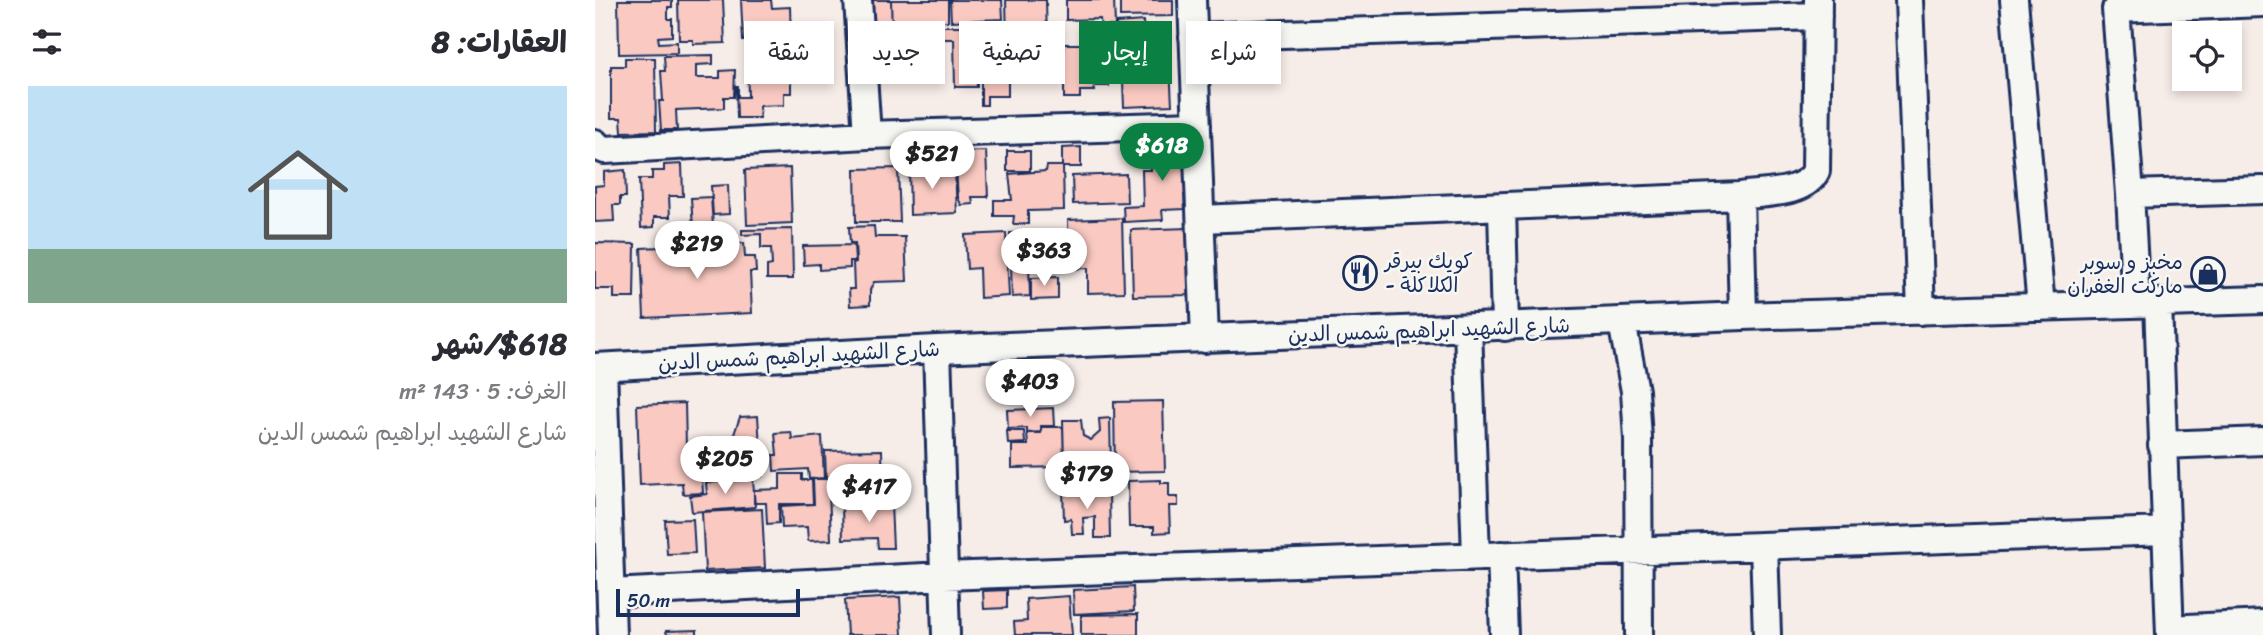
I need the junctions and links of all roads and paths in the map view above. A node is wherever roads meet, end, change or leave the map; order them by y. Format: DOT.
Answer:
graph roads {
  1 [pos="858,0"];
  2 [pos="1192,0"];
  3 [pos="1909,0"];
  4 [pos="2014,0"];
  5 [pos="2263,3"];
  6 [pos="2115,4"];
  7 [pos="1818,8"];
  8 [pos="1557,12"];
  9 [pos="1193,21"];
  10 [pos="1281,31"];
  11 [pos="1195,84"];
  12 [pos="1196,125"];
  13 [pos="867,135"];
  14 [pos="595,143"];
  15 [pos="2263,190"];
  16 [pos="2130,194"];
  17 [pos="1739,196"];
  18 [pos="1502,207"];
  19 [pos="1201,219"];
  20 [pos="2263,300"];
  21 [pos="2147,304"];
  22 [pos="2041,307"];
  23 [pos="1921,311"];
  24 [pos="1743,316"];
  25 [pos="1622,322"];
  26 [pos="1504,327"];
  27 [pos="1468,328"];
  28 [pos="1205,339"];
  29 [pos="937,349"];
  30 [pos="599,367"];
  31 [pos="2263,442"];
  32 [pos="2162,445"];
  33 [pos="2165,531"];
  34 [pos="1765,546"];
  35 [pos="1639,550"];
  36 [pos="1488,556"];
  37 [pos="944,576"];
  38 [pos="611,593"];
  39 [pos="2263,624"];
  40 [pos="2170,632"];
  41 [pos="612,635"];
  42 [pos="946,635"];
  43 [pos="1504,635"];
  44 [pos="1639,635"];
  45 [pos="1767,635"];
  1 -- 13 [label="street"];
  2 -- 9 [label="street"];
  3 -- 23 [label="street"];
  4 -- 22 [label="street"];
  5 -- 6 [label="street"];
  6 -- 16 [label="street"];
  7 -- 8 [label="street"];
  7 -- 17 [label="street"];
  8 -- 10 [label="street"];
  11 -- 12 [label="street"];
  12 -- 13 [label="street"];
  12 -- 19 [label="street"];
  13 -- 14 [label="street"];
  15 -- 16 [label="street"];
  16 -- 21 [label="street"];
  17 -- 18 [label="street"];
  17 -- 24 [label="street"];
  18 -- 19 [label="street"];
  18 -- 26 [label="street"];
  19 -- 28 [label="street"];
  20 -- 21 [label="street, شارع الشهيد ابراهيم شمس الدين"];
  21 -- 22 [label="street, شارع الشهيد ابراهيم شمس الدين"];
  21 -- 32 [label="street"];
  22 -- 23 [label="street, شارع الشهيد ابراهيم شمس الدين"];
  23 -- 24 [label="street, شارع الشهيد ابراهيم شمس الدين"];
  24 -- 25 [label="street, شارع الشهيد ابراهيم شمس الدين"];
  25 -- 26 [label="street, شارع الشهيد ابراهيم شمس الدين"];
  25 -- 35 [label="street"];
  26 -- 27 [label="street, شارع الشهيد ابراهيم شمس الدين"];
  27 -- 28 [label="street, شارع الشهيد ابراهيم شمس الدين"];
  27 -- 36 [label="street"];
  28 -- 29 [label="street, شارع الشهيد ابراهيم شمس الدين"];
  29 -- 30 [label="street, شارع الشهيد ابراهيم شمس الدين"];
  29 -- 37 [label="street"];
  30 -- 38 [label="street"];
  31 -- 32 [label="street"];
  32 -- 33 [label="street"];
  33 -- 34 [label="street"];
  33 -- 40 [label="street"];
  34 -- 35 [label="street"];
  34 -- 45 [label="street"];
  35 -- 36 [label="street"];
  35 -- 44 [label="street"];
  36 -- 37 [label="street"];
  36 -- 43 [label="street"];
  37 -- 38 [label="street"];
  37 -- 42 [label="street"];
  38 -- 41 [label="street"];
  39 -- 40 [label="street"];
}
